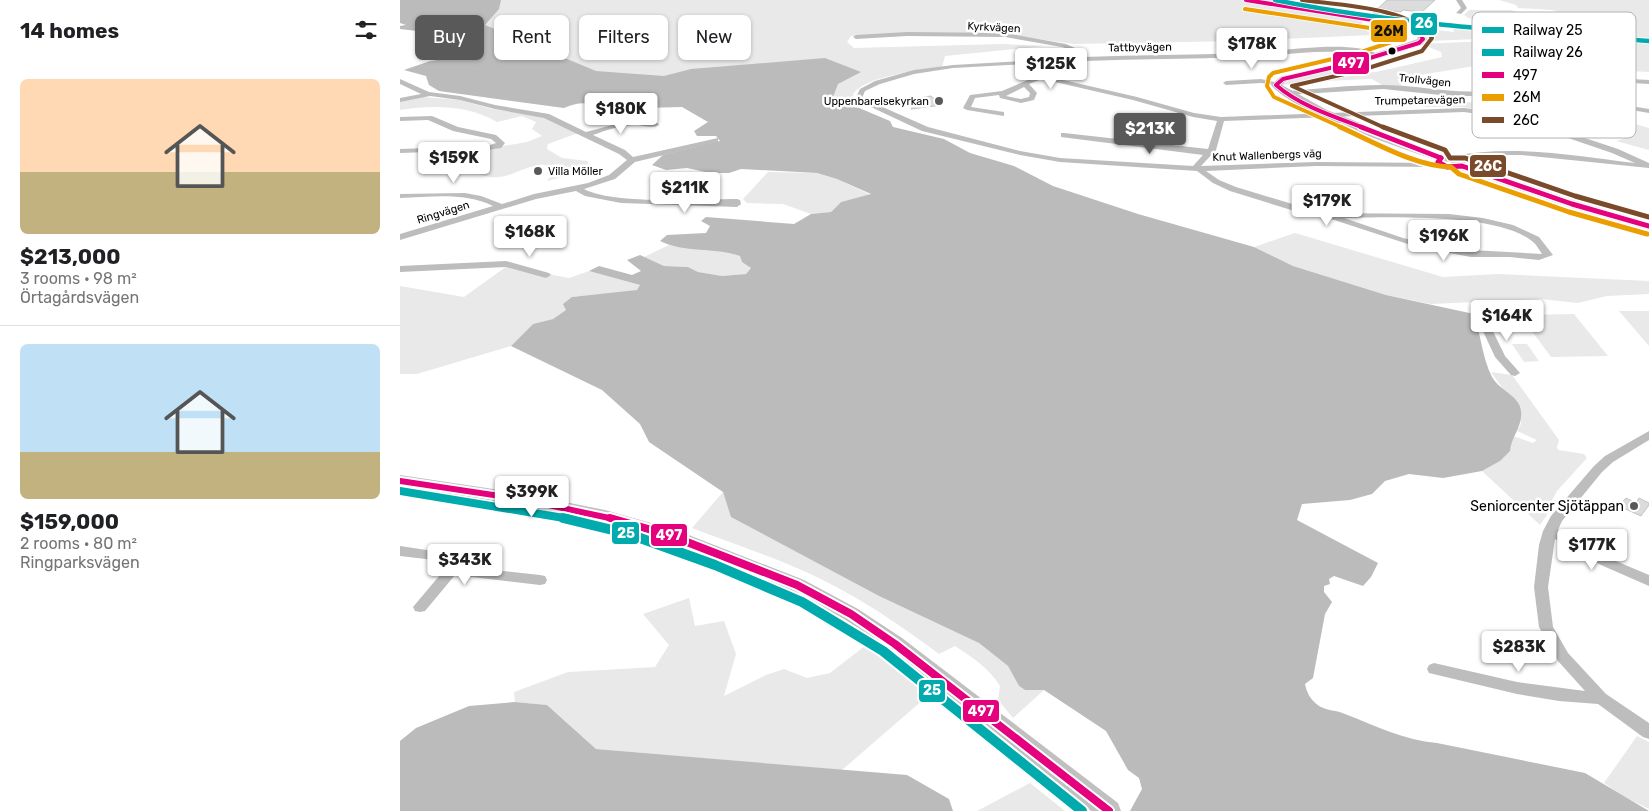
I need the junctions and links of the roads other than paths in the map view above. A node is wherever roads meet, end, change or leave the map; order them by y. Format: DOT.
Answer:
graph roads {
  1 [pos="1246,0"];
  2 [pos="1459,0"];
  3 [pos="1459,13"];
  4 [pos="856,37"];
  5 [pos="1378,55"];
  6 [pos="1082,59"];
  7 [pos="1042,77"];
  8 [pos="400,81"];
  9 [pos="1636,81"];
  10 [pos="1649,82"];
  11 [pos="1226,83"];
  12 [pos="1276,83"];
  13 [pos="1025,84"];
  14 [pos="1003,93"];
  15 [pos="428,94"];
  16 [pos="1286,94"];
  17 [pos="1472,94"];
  18 [pos="400,100"];
  19 [pos="863,102"];
  20 [pos="1636,109"];
  21 [pos="1472,111"];
  22 [pos="1649,111"];
  23 [pos="1001,114"];
  24 [pos="1331,114"];
  25 [pos="400,119"];
  26 [pos="1221,119"];
  27 [pos="655,125"];
  28 [pos="586,135"];
  29 [pos="1064,135"];
  30 [pos="1576,138"];
  31 [pos="715,140"];
  32 [pos="400,151"];
  33 [pos="1208,153"];
  34 [pos="632,160"];
  35 [pos="1441,162"];
  36 [pos="1457,162"];
  37 [pos="1649,166"];
  38 [pos="1198,169"];
  39 [pos="577,188"];
  40 [pos="400,196"];
  41 [pos="712,202"];
  42 [pos="501,207"];
  43 [pos="1330,216"];
  44 [pos="1649,226"];
  45 [pos="400,237"];
  46 [pos="400,269"];
  47 [pos="546,275"];
  48 [pos="1511,313"];
  49 [pos="1515,373"];
  50 [pos="1649,435"];
  51 [pos="400,481"];
  52 [pos="1550,531"];
  53 [pos="400,550"];
  54 [pos="452,570"];
  55 [pos="540,580"];
  56 [pos="1649,581"];
  57 [pos="420,607"];
  58 [pos="1434,669"];
  59 [pos="1602,698"];
  60 [pos="1649,732"];
  61 [pos="1109,811"];
  1 -- 5 [label="street"];
  2 -- 3 [label="street"];
  4 -- 6 [label="street, Kyrkvägen"];
  5 -- 6 [label="street, Tattbyvägen"];
  5 -- 12 [label="street"];
  6 -- 7 [label="street"];
  6 -- 19 [label="street, Tattbyvägen"];
  7 -- 13 [label="street"];
  7 -- 26 [label="street"];
  8 -- 15 [label="street"];
  9 -- 10 [label="street"];
  11 -- 12 [label="street"];
  12 -- 16 [label="street"];
  13 -- 14 [label="street"];
  13 -- 14 [label="street"];
  14 -- 23 [label="street"];
  15 -- 18 [label="street"];
  15 -- 28 [label="street"];
  16 -- 17 [label="street, Trollvägen"];
  16 -- 24 [label="street"];
  19 -- 38 [label="street, Knut Wallenbergs väg"];
  20 -- 22 [label="street, Trollvägen"];
  21 -- 24 [label="street, Trumpetarevägen"];
  24 -- 26 [label="street"];
  24 -- 35 [label="street"];
  25 -- 32 [label="street"];
  26 -- 33 [label="street"];
  27 -- 28 [label="street"];
  28 -- 34 [label="street"];
  29 -- 33 [label="street"];
  30 -- 37 [label="street, Trumpetarevägen"];
  31 -- 34 [label="street, Ringvägen"];
  33 -- 38 [label="street"];
  34 -- 39 [label="street, Ringvägen"];
  35 -- 36 [label="street"];
  35 -- 38 [label="street, Knut Wallenbergs väg"];
  36 -- 37 [label="street"];
  36 -- 44 [label="street"];
  38 -- 43 [label="street"];
  39 -- 41 [label="street"];
  39 -- 42 [label="street, Ringvägen"];
  40 -- 42 [label="street"];
  42 -- 45 [label="street, Ringvägen"];
  43 -- 43 [label="street"];
  46 -- 47 [label="street"];
  48 -- 49 [label="street"];
  50 -- 52 [label="street"];
  51 -- 61 [label="street"];
  52 -- 56 [label="street"];
  52 -- 59 [label="street"];
  53 -- 54 [label="street"];
  54 -- 55 [label="street"];
  54 -- 57 [label="street"];
  58 -- 59 [label="street"];
  59 -- 60 [label="street"];
}
